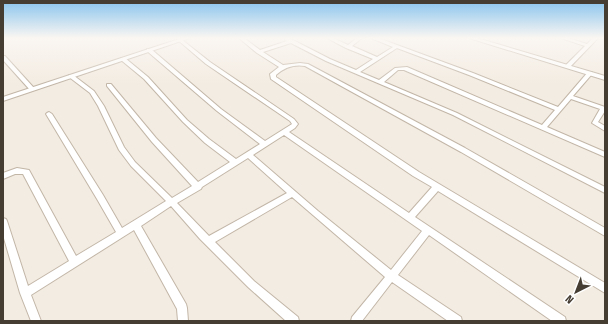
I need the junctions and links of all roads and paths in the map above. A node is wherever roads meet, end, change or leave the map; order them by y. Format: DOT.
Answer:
graph roads {
  1 [pos="140,53"];
  2 [pos="153,53"];
  3 [pos="198,53"];
  4 [pos="261,53"];
  5 [pos="316,53"];
  6 [pos="363,53"];
  7 [pos="385,53"];
  8 [pos="415,53"];
  9 [pos="523,53"];
  10 [pos="581,53"];
  11 [pos="3,57"];
  12 [pos="123,59"];
  13 [pos="376,59"];
  14 [pos="568,66"];
  15 [pos="282,67"];
  16 [pos="356,72"];
  17 [pos="590,72"];
  18 [pos="71,76"];
  19 [pos="605,78"];
  20 [pos="380,82"];
  21 [pos="109,85"];
  22 [pos="32,89"];
  23 [pos="570,97"];
  24 [pos="3,99"];
  25 [pos="604,109"];
  26 [pos="559,110"];
  27 [pos="49,114"];
  28 [pos="544,128"];
  29 [pos="605,129"];
  30 [pos="284,132"];
  31 [pos="265,145"];
  32 [pos="249,155"];
  33 [pos="605,155"];
  34 [pos="236,163"];
  35 [pos="3,176"];
  36 [pos="198,187"];
  37 [pos="437,187"];
  38 [pos="605,190"];
  39 [pos="292,194"];
  40 [pos="173,203"];
  41 [pos="409,218"];
  42 [pos="3,221"];
  43 [pos="136,225"];
  44 [pos="427,231"];
  45 [pos="605,232"];
  46 [pos="121,234"];
  47 [pos="208,241"];
  48 [pos="75,263"];
  49 [pos="391,276"];
  50 [pos="605,288"];
  51 [pos="25,294"];
  52 [pos="454,320"];
  53 [pos="36,321"];
  54 [pos="183,321"];
  55 [pos="294,321"];
  56 [pos="356,321"];
  57 [pos="562,321"];
  1 -- 12 [label="street"];
  2 -- 31 [label="street"];
  3 -- 30 [label="street"];
  4 -- 15 [label="street"];
  5 -- 16 [label="street"];
  6 -- 13 [label="street"];
  7 -- 13 [label="street"];
  8 -- 26 [label="street"];
  9 -- 14 [label="street"];
  10 -- 14 [label="street"];
  11 -- 22 [label="street"];
  12 -- 18 [label="street"];
  12 -- 34 [label="street"];
  13 -- 16 [label="street"];
  14 -- 17 [label="street"];
  15 -- 37 [label="street"];
  15 -- 45 [label="street"];
  16 -- 20 [label="street"];
  17 -- 19 [label="street"];
  17 -- 23 [label="street"];
  18 -- 22 [label="street"];
  18 -- 40 [label="street"];
  20 -- 28 [label="street"];
  20 -- 38 [label="street"];
  21 -- 36 [label="street"];
  22 -- 24 [label="street"];
  23 -- 25 [label="street"];
  23 -- 26 [label="street"];
  25 -- 29 [label="street"];
  26 -- 28 [label="street"];
  27 -- 46 [label="street"];
  28 -- 33 [label="street"];
  30 -- 31 [label="street"];
  30 -- 41 [label="street"];
  31 -- 32 [label="street"];
  32 -- 34 [label="street"];
  32 -- 39 [label="street"];
  34 -- 36 [label="street"];
  35 -- 48 [label="street"];
  36 -- 40 [label="street"];
  37 -- 41 [label="street"];
  37 -- 50 [label="street"];
  39 -- 47 [label="street"];
  39 -- 49 [label="street"];
  40 -- 43 [label="street"];
  40 -- 47 [label="street"];
  41 -- 44 [label="street"];
  42 -- 51 [label="street"];
  43 -- 46 [label="street"];
  43 -- 54 [label="street"];
  44 -- 49 [label="street"];
  44 -- 57 [label="street"];
  46 -- 48 [label="street"];
  47 -- 55 [label="street"];
  48 -- 51 [label="street"];
  49 -- 52 [label="street"];
  49 -- 56 [label="street"];
  51 -- 53 [label="street"];
}
